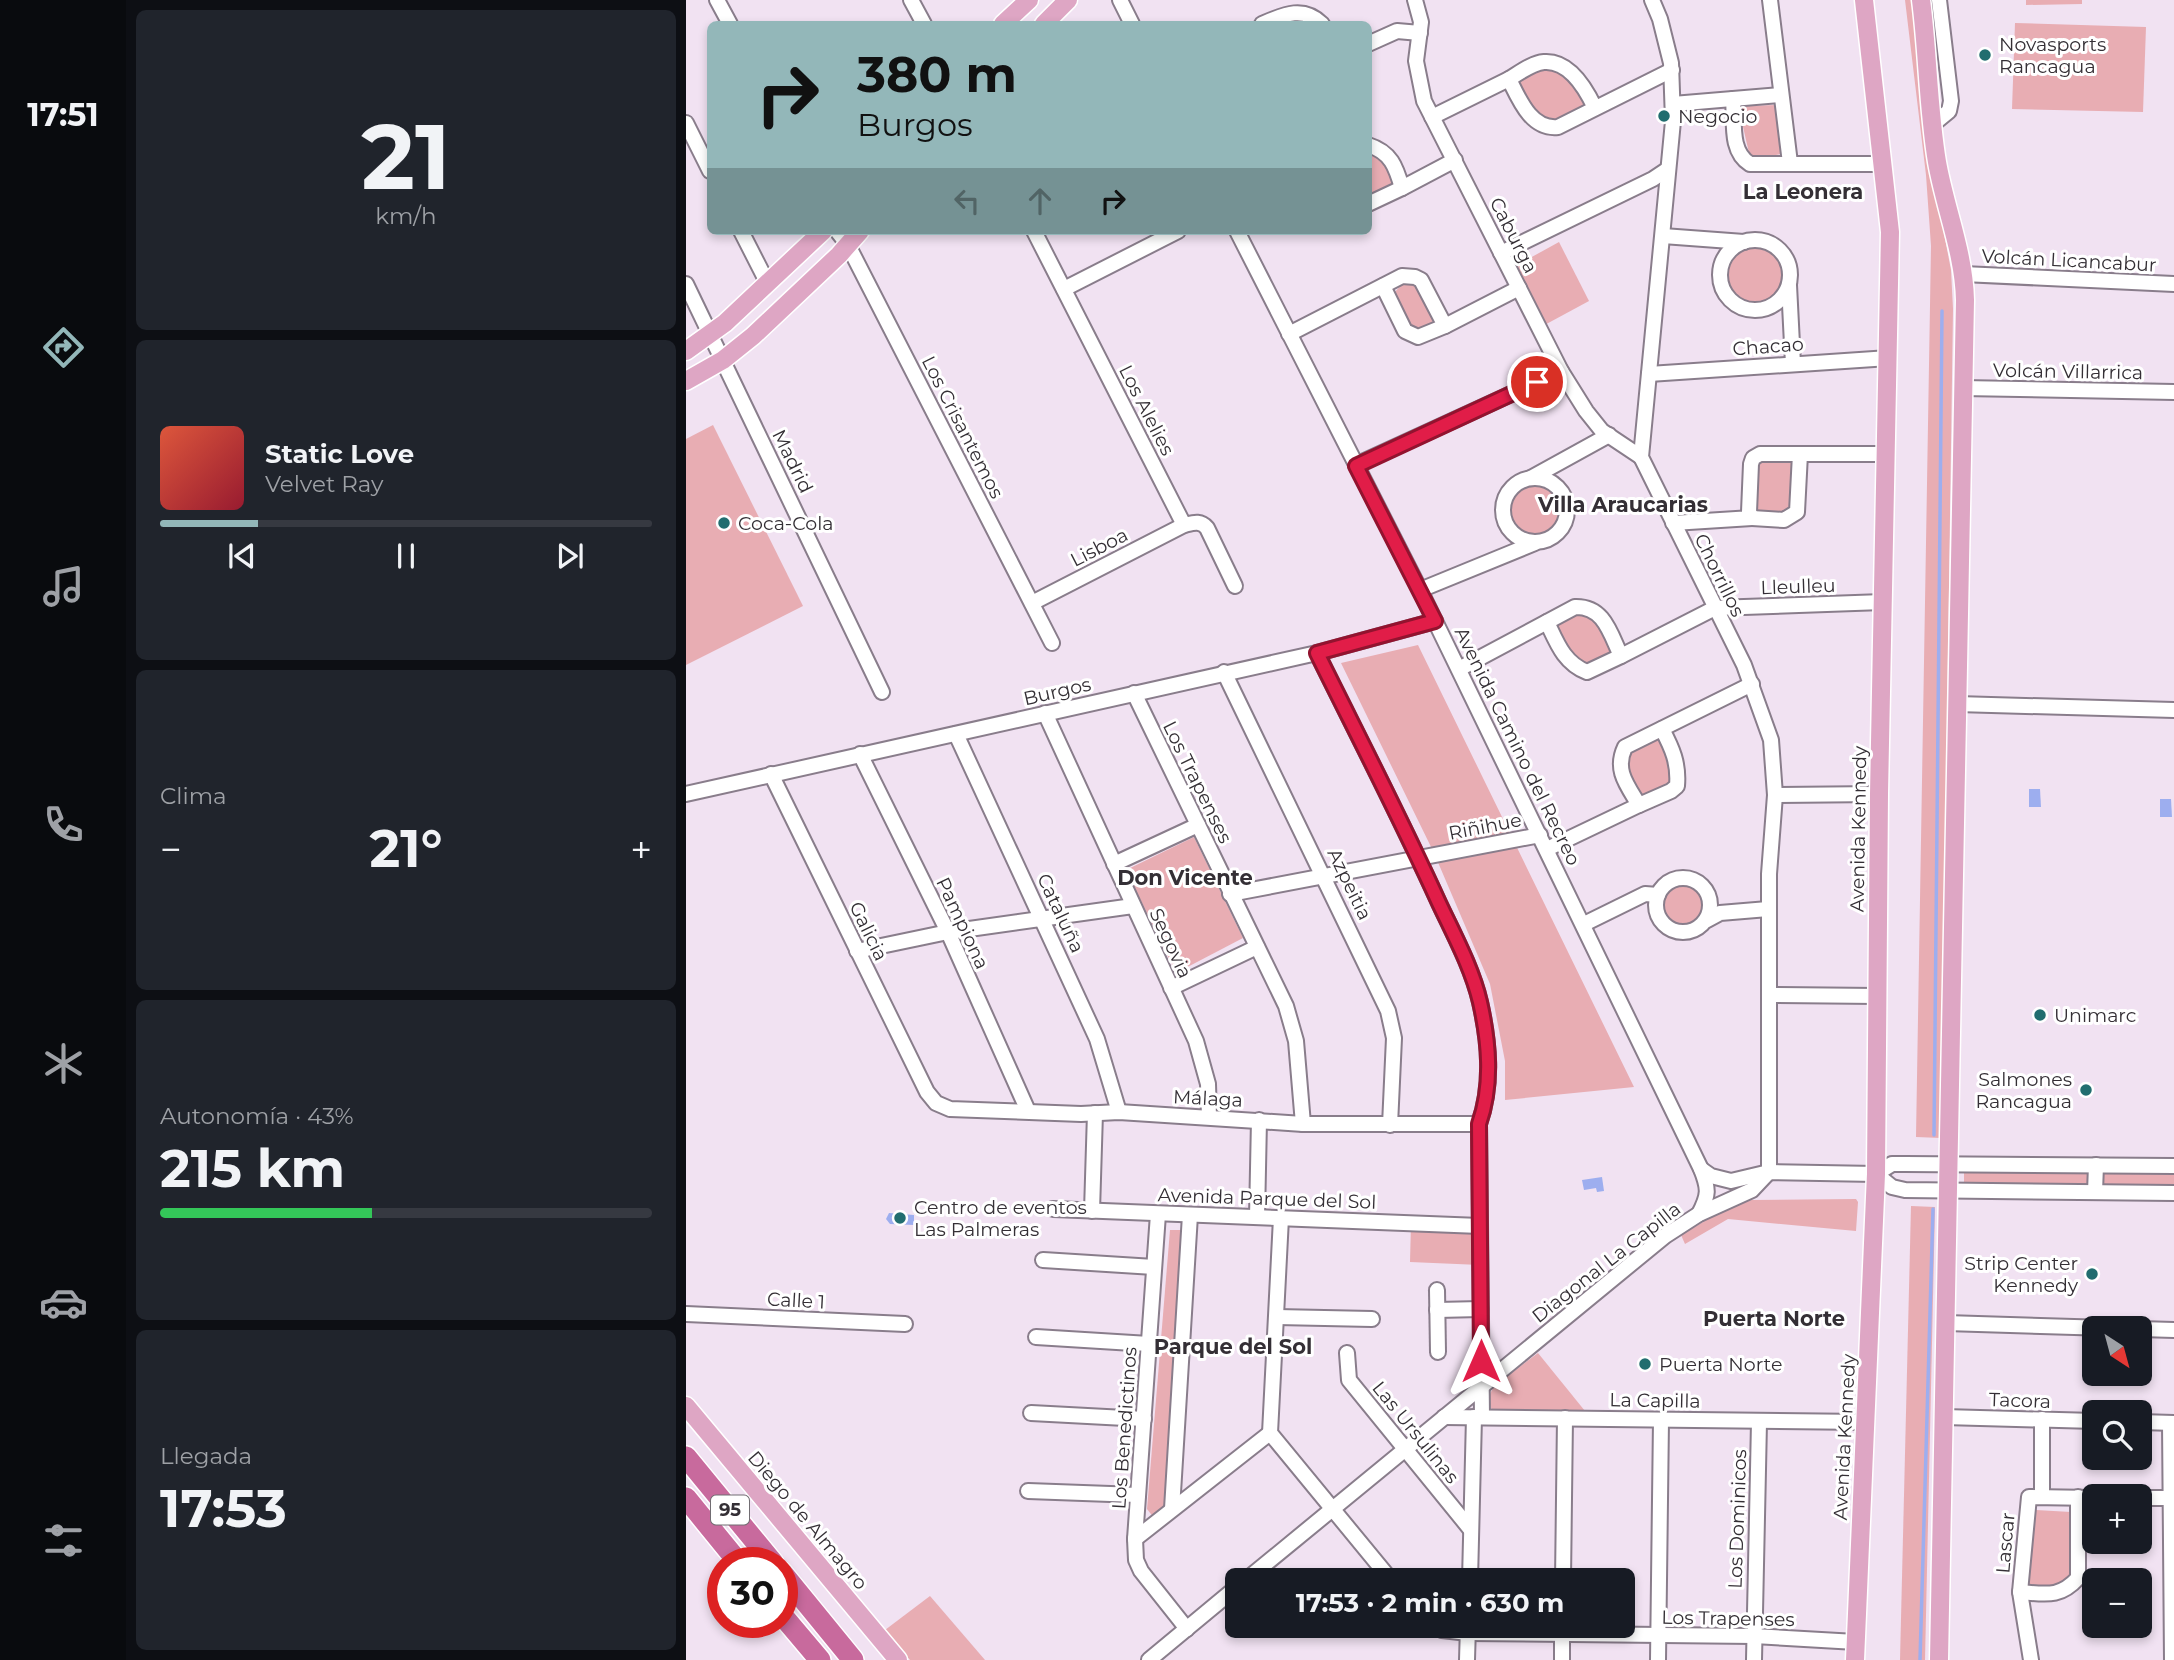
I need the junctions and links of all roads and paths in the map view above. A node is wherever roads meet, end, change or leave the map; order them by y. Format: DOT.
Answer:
graph roads {
  1 [pos="717,0"];
  2 [pos="911,0"];
  3 [pos="1029,0"];
  4 [pos="1068,0"];
  5 [pos="1120,0"];
  6 [pos="1415,0"];
  7 [pos="1652,0"];
  8 [pos="1770,0"];
  9 [pos="1864,0"];
  10 [pos="1921,0"];
  11 [pos="1939,0"];
  12 [pos="728,21"];
  13 [pos="922,21"];
  14 [pos="1006,21"];
  15 [pos="1047,21"];
  16 [pos="1130,21"];
  17 [pos="1269,21"];
  18 [pos="1318,21"];
  19 [pos="1420,33"];
  20 [pos="1372,42"];
  21 [pos="1672,70"];
  22 [pos="1509,79"];
  23 [pos="1781,95"];
  24 [pos="1733,99"];
  25 [pos="1673,104"];
  26 [pos="1595,108"];
  27 [pos="1432,117"];
  28 [pos="686,123"];
  29 [pos="1932,125"];
  30 [pos="1372,146"];
  31 [pos="1455,160"];
  32 [pos="1790,163"];
  33 [pos="1882,164"];
  34 [pos="707,165"];
  35 [pos="1668,169"];
  36 [pos="1402,188"];
  37 [pos="1372,202"];
  38 [pos="743,235"];
  39 [pos="819,235"];
  40 [pos="840,235"];
  41 [pos="857,235"];
  42 [pos="1036,235"];
  43 [pos="1170,235"];
  44 [pos="1239,235"];
  45 [pos="1662,236"];
  46 [pos="1744,242"];
  47 [pos="848,245"];
  48 [pos="1501,253"];
  49 [pos="1963,274"];
  50 [pos="686,284"];
  51 [pos="768,284"];
  52 [pos="2174,284"];
  53 [pos="1789,285"];
  54 [pos="1383,286"];
  55 [pos="1519,288"];
  56 [pos="1064,289"];
  57 [pos="1445,326"];
  58 [pos="711,334"];
  59 [pos="1289,334"];
  60 [pos="686,351"];
  61 [pos="1889,358"];
  62 [pos="723,360"];
  63 [pos="1793,364"];
  64 [pos="1561,371"];
  65 [pos="1650,374"];
  66 [pos="686,381"];
  67 [pos="1962,388"];
  68 [pos="2174,393"];
  69 [pos="1609,436"];
  70 [pos="1800,454"];
  71 [pos="1886,454"];
  72 [pos="1641,457"];
  73 [pos="1356,466"];
  74 [pos="1531,478"];
  75 [pos="1752,518"];
  76 [pos="1673,523"];
  77 [pos="1184,525"];
  78 [pos="1537,542"];
  79 [pos="1235,586"];
  80 [pos="1420,590"];
  81 [pos="1883,602"];
  82 [pos="1032,603"];
  83 [pos="1715,608"];
  84 [pos="1435,621"];
  85 [pos="1547,622"];
  86 [pos="1052,643"];
  87 [pos="1317,653"];
  88 [pos="1621,656"];
  89 [pos="1459,669"];
  90 [pos="1224,672"];
  91 [pos="1752,684"];
  92 [pos="882,692"];
  93 [pos="1134,693"];
  94 [pos="1957,705"];
  95 [pos="2174,710"];
  96 [pos="1045,713"];
  97 [pos="1662,729"];
  98 [pos="956,734"];
  99 [pos="860,754"];
  100 [pos="771,774"];
  101 [pos="686,794"];
  102 [pos="1879,794"];
  103 [pos="1775,795"];
  104 [pos="1639,805"];
  105 [pos="1198,825"];
  106 [pos="1540,835"];
  107 [pos="1547,849"];
  108 [pos="1419,858"];
  109 [pos="1114,864"];
  110 [pos="1324,875"];
  111 [pos="1230,894"];
  112 [pos="1657,895"];
  113 [pos="1133,906"];
  114 [pos="1768,909"];
  115 [pos="1706,919"];
  116 [pos="1043,920"];
  117 [pos="1584,924"];
  118 [pos="948,932"];
  119 [pos="1257,947"];
  120 [pos="857,951"];
  121 [pos="1171,988"];
  122 [pos="1769,995"];
  123 [pos="1877,996"];
  124 [pos="936,1103"];
  125 [pos="1028,1111"];
  126 [pos="1119,1112"];
  127 [pos="1095,1113"];
  128 [pos="1209,1117"];
  129 [pos="1259,1120"];
  130 [pos="1303,1124"];
  131 [pos="1479,1124"];
  132 [pos="1390,1125"];
  133 [pos="1950,1164"];
  134 [pos="2096,1165"];
  135 [pos="2174,1166"];
  136 [pos="1701,1169"];
  137 [pos="1769,1172"];
  138 [pos="1876,1174"];
  139 [pos="1720,1179"];
  140 [pos="1949,1191"];
  141 [pos="2095,1192"];
  142 [pos="2174,1193"];
  143 [pos="1053,1209"];
  144 [pos="1092,1211"];
  145 [pos="1158,1214"];
  146 [pos="1699,1214"];
  147 [pos="1190,1215"];
  148 [pos="1258,1217"];
  149 [pos="1281,1218"];
  150 [pos="1480,1226"];
  151 [pos="1042,1260"];
  152 [pos="1154,1267"];
  153 [pos="1437,1290"];
  154 [pos="1481,1309"];
  155 [pos="1437,1310"];
  156 [pos="686,1314"];
  157 [pos="1277,1317"];
  158 [pos="1372,1319"];
  159 [pos="1946,1323"];
  160 [pos="905,1324"];
  161 [pos="2082,1327"];
  162 [pos="2152,1329"];
  163 [pos="2174,1330"];
  164 [pos="1036,1336"];
  165 [pos="1149,1344"];
  166 [pos="1438,1352"];
  167 [pos="1347,1353"];
  168 [pos="1481,1387"];
  169 [pos="686,1406"];
  170 [pos="1031,1413"];
  171 [pos="1444,1417"];
  172 [pos="1478,1417"];
  173 [pos="1944,1417"];
  174 [pos="1565,1418"];
  175 [pos="1144,1419"];
  176 [pos="2042,1419"];
  177 [pos="1661,1420"];
  178 [pos="2082,1421"];
  179 [pos="1759,1422"];
  180 [pos="1866,1422"];
  181 [pos="2152,1422"];
  182 [pos="2172,1423"];
  183 [pos="1270,1433"];
  184 [pos="1406,1449"];
  185 [pos="686,1457"];
  186 [pos="1028,1491"];
  187 [pos="1139,1495"];
  188 [pos="2035,1497"];
  189 [pos="2078,1497"];
  190 [pos="2082,1497"];
  191 [pos="686,1498"];
  192 [pos="2152,1498"];
  193 [pos="2169,1498"];
  194 [pos="1172,1509"];
  195 [pos="1332,1509"];
  196 [pos="1471,1530"];
  197 [pos="1135,1539"];
  198 [pos="726,1547"];
  199 [pos="761,1547"];
  200 [pos="1261,1568"];
  201 [pos="1381,1568"];
  202 [pos="1469,1568"];
  203 [pos="1563,1568"];
  204 [pos="2020,1592"];
  205 [pos="798,1593"];
  206 [pos="1225,1597"];
  207 [pos="1187,1629"];
  208 [pos="798,1634"];
  209 [pos="1635,1635"];
  210 [pos="1658,1636"];
  211 [pos="1754,1636"];
  212 [pos="1468,1638"];
  213 [pos="1562,1638"];
  214 [pos="1856,1642"];
  215 [pos="820,1660"];
  216 [pos="853,1660"];
  217 [pos="898,1660"];
  218 [pos="1149,1660"];
  219 [pos="1467,1660"];
  220 [pos="1562,1660"];
  221 [pos="1658,1660"];
  222 [pos="1754,1660"];
  223 [pos="1855,1660"];
  224 [pos="1939,1660"];
  225 [pos="2031,1660"];
  226 [pos="2172,1660"];
  1 -- 12 [label="street"];
  2 -- 13 [label="street"];
  3 -- 14 [label="main road"];
  4 -- 15 [label="main road"];
  5 -- 16 [label="street"];
  6 -- 19 [label="street, Caburga"];
  7 -- 21 [label="street"];
  8 -- 23 [label="street"];
  9 -- 33 [label="main road, Avenida Kennedy"];
  10 -- 29 [label="main road"];
  11 -- 29 [label="street"];
  17 -- 18 [label="street"];
  19 -- 20 [label="street"];
  19 -- 27 [label="street, Caburga"];
  21 -- 25 [label="street"];
  21 -- 26 [label="street"];
  22 -- 26 [label="street"];
  22 -- 26 [label="street"];
  22 -- 27 [label="street"];
  23 -- 24 [label="street"];
  23 -- 32 [label="street"];
  24 -- 25 [label="street"];
  24 -- 32 [label="street"];
  25 -- 35 [label="street"];
  27 -- 31 [label="street, Caburga"];
  28 -- 34 [label="street"];
  29 -- 49 [label="main road"];
  30 -- 36 [label="street"];
  31 -- 36 [label="street"];
  31 -- 48 [label="street, Caburga"];
  32 -- 33 [label="street"];
  33 -- 61 [label="main road, Avenida Kennedy"];
  35 -- 45 [label="street"];
  35 -- 48 [label="street"];
  36 -- 37 [label="street"];
  38 -- 51 [label="street"];
  39 -- 51 [label="main road"];
  40 -- 47 [label="street, Los Crisantemos"];
  41 -- 47 [label="main road"];
  42 -- 56 [label="street, Los Alelies"];
  43 -- 56 [label="street"];
  44 -- 59 [label="street, Avenida Camino del Recreo"];
  45 -- 46 [label="street"];
  45 -- 65 [label="street"];
  46 -- 53 [label="street"];
  46 -- 53 [label="street"];
  47 -- 62 [label="main road"];
  47 -- 82 [label="street, Los Crisantemos"];
  48 -- 55 [label="street, Caburga"];
  49 -- 52 [label="street, Volcán Licancabur"];
  49 -- 67 [label="main road"];
  50 -- 58 [label="street, Madrid"];
  51 -- 58 [label="main road"];
  53 -- 63 [label="street"];
  54 -- 57 [label="street"];
  54 -- 57 [label="street"];
  54 -- 59 [label="street"];
  55 -- 57 [label="street"];
  55 -- 64 [label="street, Caburga"];
  56 -- 77 [label="street, Los Alelies"];
  58 -- 60 [label="main road"];
  58 -- 62 [label="street, Madrid"];
  59 -- 73 [label="street, Avenida Camino del Recreo"];
  61 -- 63 [label="street, Chacao"];
  61 -- 71 [label="main road, Avenida Kennedy"];
  62 -- 66 [label="main road"];
  62 -- 92 [label="street, Madrid"];
  63 -- 65 [label="street, Chacao"];
  64 -- 69 [label="street, Caburga"];
  64 -- 73 [label="street"];
  65 -- 72 [label="street"];
  67 -- 68 [label="street, Volcán Villarrica"];
  67 -- 94 [label="main road"];
  69 -- 72 [label="street, Caburga"];
  69 -- 74 [label="street"];
  70 -- 71 [label="street"];
  70 -- 75 [label="street"];
  70 -- 75 [label="street"];
  71 -- 81 [label="main road, Avenida Kennedy"];
  72 -- 76 [label="street, Chorrillos"];
  73 -- 80 [label="street, Avenida Camino del Recreo"];
  74 -- 78 [label="street"];
  74 -- 78 [label="street"];
  75 -- 76 [label="street"];
  76 -- 83 [label="street, Chorrillos"];
  77 -- 79 [label="street"];
  77 -- 82 [label="street, Lisboa"];
  78 -- 80 [label="street"];
  80 -- 84 [label="street, Avenida Camino del Recreo"];
  81 -- 83 [label="street, Lleulleu"];
  81 -- 102 [label="main road, Avenida Kennedy"];
  82 -- 86 [label="street, Los Crisantemos"];
  83 -- 88 [label="street"];
  83 -- 91 [label="street, Chorrillos"];
  84 -- 87 [label="street, Burgos"];
  84 -- 89 [label="street, Avenida Camino del Recreo"];
  85 -- 88 [label="street"];
  85 -- 88 [label="street"];
  85 -- 89 [label="street"];
  87 -- 90 [label="street, Burgos"];
  87 -- 108 [label="street"];
  89 -- 106 [label="street, Avenida Camino del Recreo"];
  90 -- 93 [label="street, Burgos"];
  90 -- 110 [label="street, Azpeitia"];
  91 -- 97 [label="street"];
  91 -- 103 [label="street, Chorrillos"];
  93 -- 96 [label="street, Burgos"];
  93 -- 105 [label="street, Los Trapenses"];
  94 -- 95 [label="street"];
  94 -- 133 [label="main road"];
  96 -- 98 [label="street, Burgos"];
  96 -- 109 [label="street, Segovia"];
  97 -- 104 [label="street"];
  97 -- 104 [label="street"];
  98 -- 99 [label="street, Burgos"];
  98 -- 116 [label="street, Cataluña"];
  99 -- 100 [label="street, Burgos"];
  99 -- 118 [label="street, Pampiona"];
  100 -- 101 [label="street, Burgos"];
  100 -- 120 [label="street, Galicia"];
  102 -- 103 [label="street"];
  102 -- 123 [label="main road, Avenida Kennedy"];
  103 -- 114 [label="street, Chorrillos"];
  104 -- 107 [label="street"];
  105 -- 109 [label="street"];
  105 -- 111 [label="street, Los Trapenses"];
  106 -- 107 [label="street, Avenida Camino del Recreo"];
  106 -- 108 [label="street, Riñihue"];
  107 -- 117 [label="street, Avenida Camino del Recreo"];
  108 -- 110 [label="street, Riñihue"];
  108 -- 131 [label="street"];
  109 -- 113 [label="street, Segovia"];
  110 -- 111 [label="street, Riñihue"];
  110 -- 132 [label="street, Azpeitia"];
  111 -- 119 [label="street, Los Trapenses"];
  112 -- 115 [label="street"];
  112 -- 115 [label="street"];
  112 -- 117 [label="street"];
  113 -- 116 [label="street"];
  113 -- 121 [label="street, Segovia"];
  114 -- 115 [label="street"];
  114 -- 122 [label="street, Chorrillos"];
  116 -- 118 [label="street"];
  116 -- 126 [label="street, Cataluña"];
  117 -- 136 [label="street, Avenida Camino del Recreo"];
  118 -- 120 [label="street"];
  118 -- 125 [label="street, Pampiona"];
  119 -- 121 [label="street"];
  119 -- 130 [label="street, Los Trapenses"];
  120 -- 124 [label="street, Galicia"];
  121 -- 128 [label="street, Segovia"];
  122 -- 123 [label="street"];
  122 -- 137 [label="street, Chorrillos"];
  123 -- 138 [label="main road, Avenida Kennedy"];
  124 -- 125 [label="street, Málaga"];
  125 -- 127 [label="street, Málaga"];
  126 -- 127 [label="street, Málaga"];
  126 -- 128 [label="street, Málaga"];
  127 -- 144 [label="street"];
  128 -- 129 [label="street, Málaga"];
  129 -- 130 [label="street, Málaga"];
  129 -- 148 [label="street"];
  130 -- 132 [label="street, Málaga"];
  131 -- 132 [label="street, Málaga"];
  131 -- 150 [label="street"];
  133 -- 134 [label="street"];
  133 -- 138 [label="street"];
  133 -- 140 [label="main road"];
  134 -- 135 [label="street"];
  134 -- 141 [label="street"];
  136 -- 139 [label="street"];
  136 -- 146 [label="street, Avenida Camino del Recreo"];
  137 -- 138 [label="street"];
  137 -- 139 [label="street"];
  137 -- 146 [label="street, Diagonal La Capilla"];
  138 -- 140 [label="street"];
  138 -- 180 [label="main road, Avenida Kennedy"];
  139 -- 146 [label="street"];
  140 -- 141 [label="street"];
  140 -- 159 [label="main road"];
  141 -- 142 [label="street"];
  143 -- 144 [label="street, Avenida Parque del Sol"];
  144 -- 145 [label="street, Avenida Parque del Sol"];
  145 -- 147 [label="street, Avenida Parque del Sol"];
  145 -- 152 [label="street, Los Benedictinos"];
  146 -- 168 [label="street, Diagonal La Capilla"];
  147 -- 148 [label="street, Avenida Parque del Sol"];
  147 -- 194 [label="street"];
  148 -- 149 [label="street, Avenida Parque del Sol"];
  149 -- 150 [label="street, Avenida Parque del Sol"];
  149 -- 157 [label="street"];
  150 -- 154 [label="street"];
  151 -- 152 [label="street"];
  152 -- 165 [label="street, Los Benedictinos"];
  153 -- 155 [label="street"];
  154 -- 155 [label="street"];
  154 -- 168 [label="street"];
  155 -- 166 [label="street"];
  156 -- 160 [label="street, Calle 1"];
  157 -- 158 [label="street"];
  157 -- 183 [label="street"];
  159 -- 161 [label="street"];
  159 -- 173 [label="main road"];
  162 -- 163 [label="street"];
  164 -- 165 [label="street"];
  165 -- 175 [label="street, Los Benedictinos"];
  167 -- 184 [label="street, Las Ursulinas"];
  168 -- 171 [label="street, Diagonal La Capilla"];
  168 -- 172 [label="street"];
  169 -- 217 [label="main road, Diego de Almagro"];
  170 -- 175 [label="street"];
  171 -- 172 [label="street, La Capilla"];
  171 -- 184 [label="street, Diagonal La Capilla"];
  172 -- 174 [label="street, La Capilla"];
  172 -- 196 [label="street"];
  173 -- 176 [label="street, Tacora"];
  173 -- 224 [label="main road"];
  174 -- 177 [label="street, La Capilla"];
  174 -- 203 [label="street"];
  175 -- 187 [label="street, Los Benedictinos"];
  176 -- 178 [label="street, Tacora"];
  176 -- 188 [label="street, Lascar"];
  177 -- 179 [label="street, La Capilla"];
  177 -- 210 [label="street"];
  179 -- 180 [label="street, La Capilla"];
  179 -- 211 [label="street, Los Dominicos"];
  180 -- 214 [label="main road, Avenida Kennedy"];
  181 -- 182 [label="street"];
  182 -- 193 [label="street"];
  183 -- 194 [label="street"];
  183 -- 195 [label="street"];
  184 -- 195 [label="street, Diagonal La Capilla"];
  184 -- 196 [label="street, Las Ursulinas"];
  185 -- 199 [label="highway, 95"];
  186 -- 187 [label="street"];
  187 -- 197 [label="street, Los Benedictinos"];
  188 -- 189 [label="street"];
  188 -- 204 [label="street, Lascar"];
  189 -- 190 [label="street"];
  189 -- 204 [label="street, Lascar"];
  191 -- 198 [label="highway, 95"];
  192 -- 193 [label="street"];
  193 -- 226 [label="street"];
  194 -- 197 [label="street"];
  195 -- 200 [label="street, Diagonal La Capilla"];
  195 -- 201 [label="street"];
  196 -- 202 [label="street"];
  197 -- 207 [label="street, Los Benedictinos"];
  204 -- 225 [label="street, Lascar"];
  205 -- 216 [label="highway"];
  206 -- 207 [label="street"];
  207 -- 218 [label="street"];
  208 -- 215 [label="highway"];
  209 -- 210 [label="street, Los Trapenses"];
  210 -- 211 [label="street, Los Trapenses"];
  210 -- 221 [label="street"];
  211 -- 214 [label="street, Los Trapenses"];
  211 -- 222 [label="street, Los Dominicos"];
  212 -- 219 [label="street"];
  213 -- 220 [label="street"];
  214 -- 223 [label="main road, Avenida Kennedy"];
}
